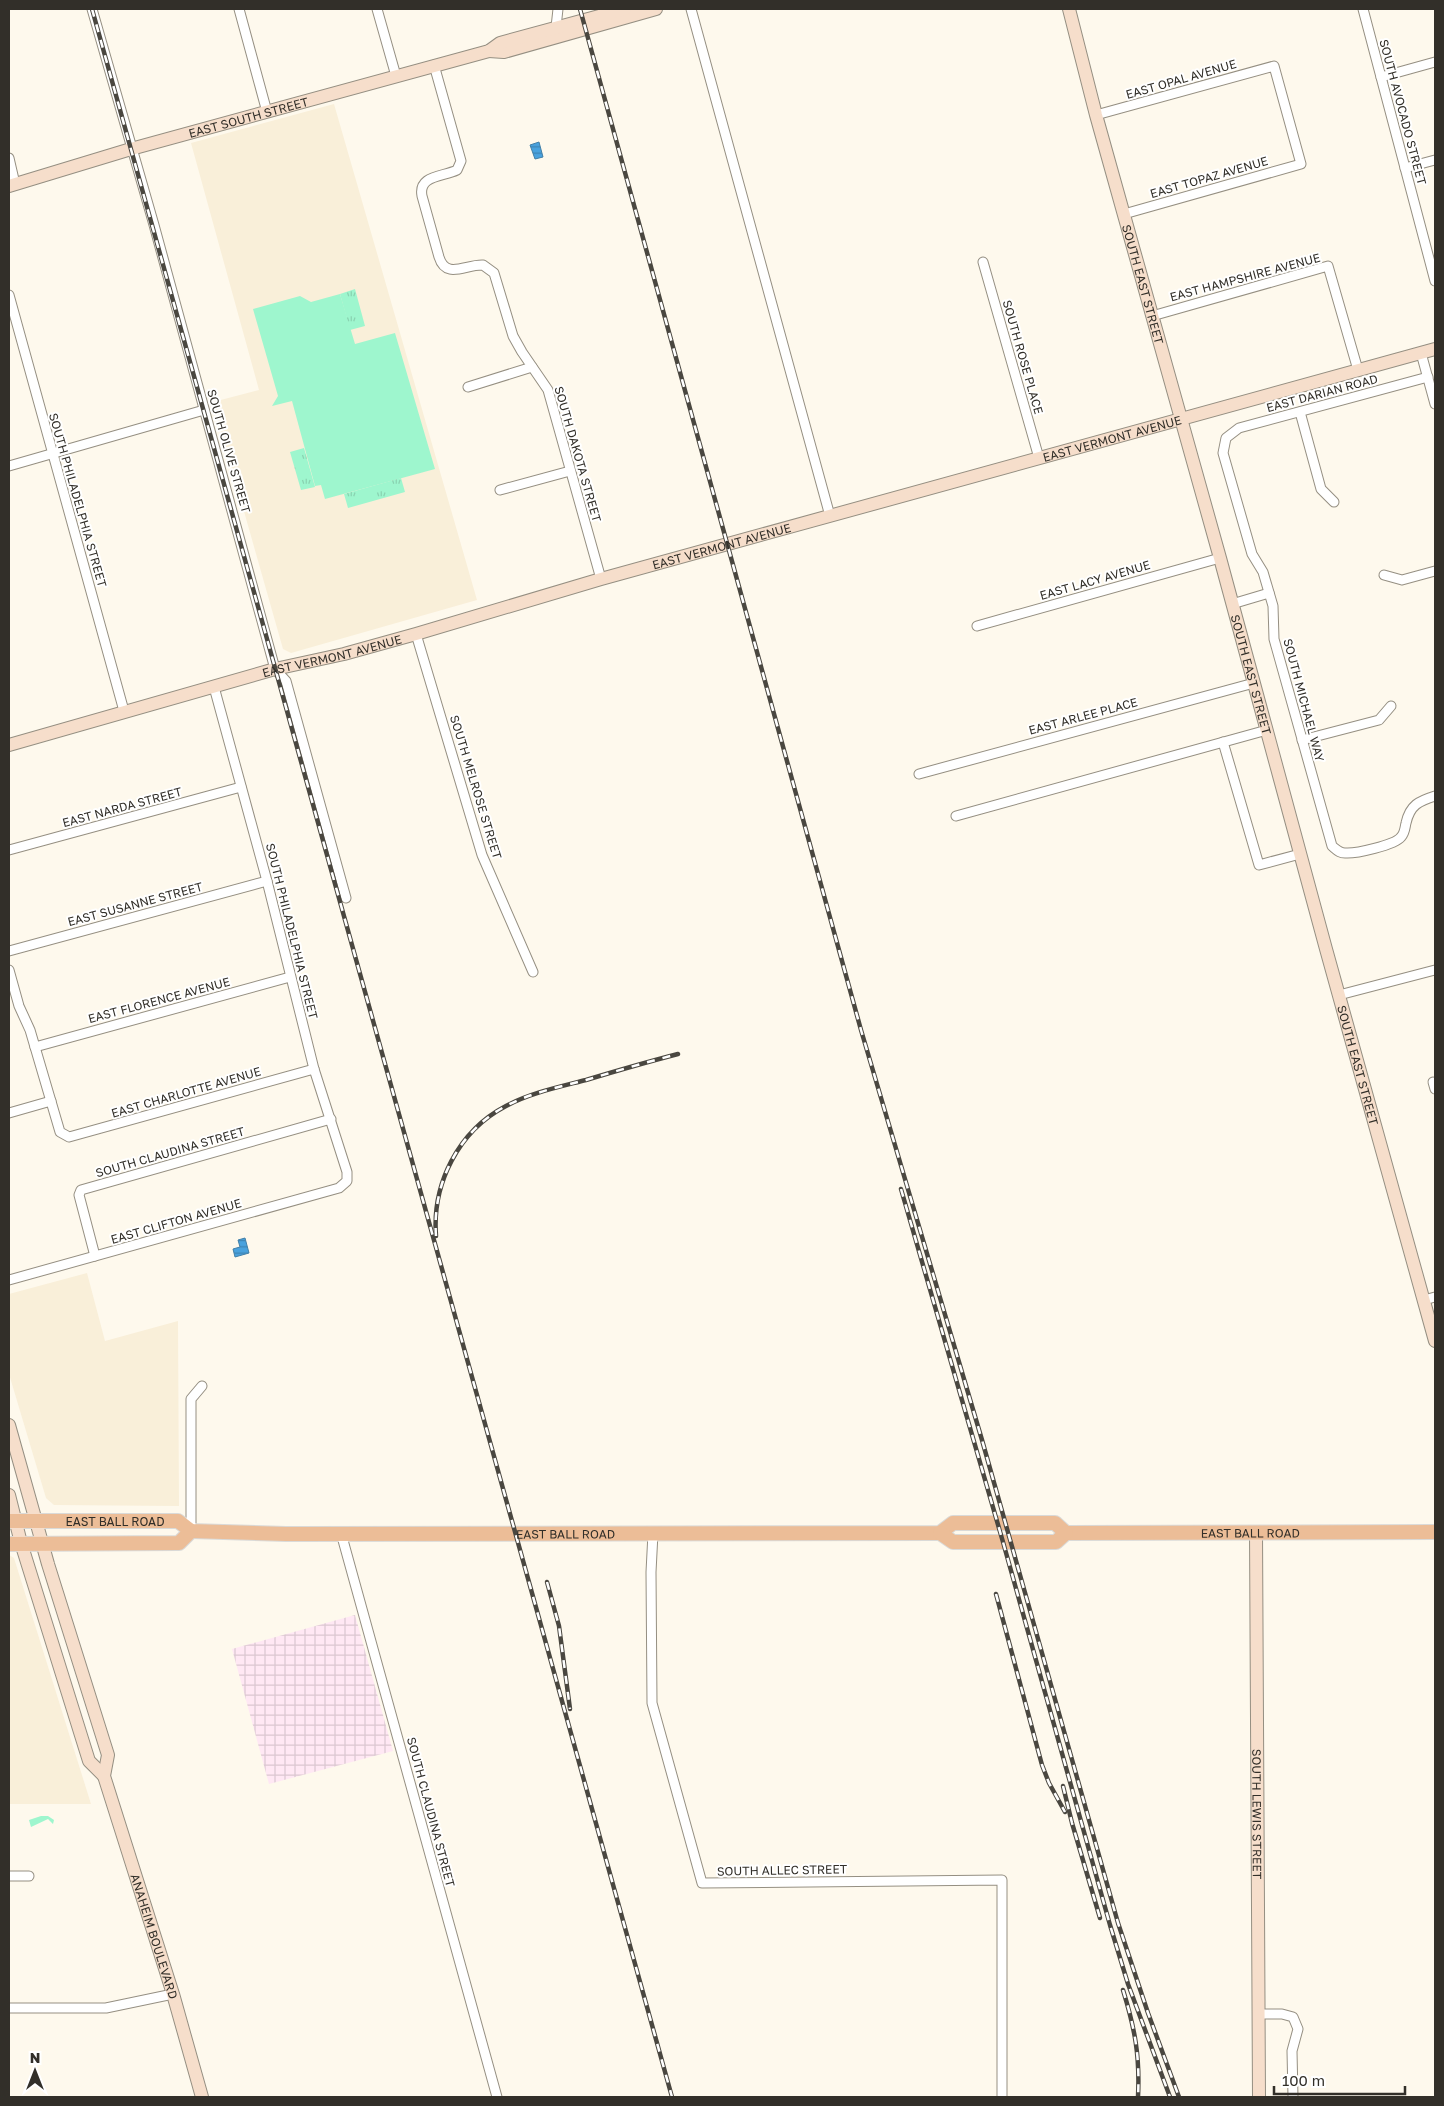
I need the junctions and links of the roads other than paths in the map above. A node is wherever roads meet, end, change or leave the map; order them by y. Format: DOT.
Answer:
graph roads {
  1 [pos="92,9"];
  2 [pos="239,9"];
  3 [pos="377,9"];
  4 [pos="558,9"];
  5 [pos="625,9"];
  6 [pos="656,9"];
  7 [pos="691,9"];
  8 [pos="1069,9"];
  9 [pos="1363,9"];
  10 [pos="556,27"];
  11 [pos="489,50"];
  12 [pos="1435,62"];
  13 [pos="434,65"];
  14 [pos="396,76"];
  15 [pos="1381,77"];
  16 [pos="267,112"];
  17 [pos="1096,116"];
  18 [pos="131,150"];
  19 [pos="9,158"];
  20 [pos="1435,160"];
  21 [pos="1301,164"];
  22 [pos="1405,168"];
  23 [pos="12,185"];
  24 [pos="1124,214"];
  25 [pos="1432,252"];
  26 [pos="983,262"];
  27 [pos="1435,280"];
  28 [pos="9,295"];
  29 [pos="1152,316"];
  30 [pos="1435,349"];
  31 [pos="1421,353"];
  32 [pos="532,367"];
  33 [pos="1358,370"];
  34 [pos="1428,377"];
  35 [pos="468,387"];
  36 [pos="1435,404"];
  37 [pos="204,410"];
  38 [pos="1300,412"];
  39 [pos="1181,420"];
  40 [pos="1226,438"];
  41 [pos="52,454"];
  42 [pos="1039,458"];
  43 [pos="9,466"];
  44 [pos="570,471"];
  45 [pos="500,490"];
  46 [pos="1334,502"];
  47 [pos="830,516"];
  48 [pos="1220,558"];
  49 [pos="1435,571"];
  50 [pos="1384,575"];
  51 [pos="601,579"];
  52 [pos="1269,593"];
  53 [pos="1232,604"];
  54 [pos="977,626"];
  55 [pos="416,634"];
  56 [pos="275,669"];
  57 [pos="1254,683"];
  58 [pos="214,687"];
  59 [pos="1391,706"];
  60 [pos="124,711"];
  61 [pos="1267,730"];
  62 [pos="1302,740"];
  63 [pos="1223,742"];
  64 [pos="9,745"];
  65 [pos="919,774"];
  66 [pos="241,787"];
  67 [pos="1435,796"];
  68 [pos="956,816"];
  69 [pos="9,850"];
  70 [pos="1300,854"];
  71 [pos="267,881"];
  72 [pos="346,898"];
  73 [pos="9,951"];
  74 [pos="9,970"];
  75 [pos="1435,970"];
  76 [pos="533,972"];
  77 [pos="290,977"];
  78 [pos="1339,995"];
  79 [pos="35,1047"];
  80 [pos="314,1069"];
  81 [pos="51,1101"];
  82 [pos="9,1113"];
  83 [pos="331,1119"];
  84 [pos="347,1181"];
  85 [pos="95,1256"];
  86 [pos="9,1280"];
  87 [pos="1430,1298"];
  88 [pos="1435,1341"];
  89 [pos="202,1386"];
  90 [pos="9,1425"];
  91 [pos="9,1496"];
  92 [pos="12,1521"];
  93 [pos="36,1521"];
  94 [pos="191,1531"];
  95 [pos="1256,1532"];
  96 [pos="1435,1532"];
  97 [pos="653,1533"];
  98 [pos="940,1533"];
  99 [pos="1066,1533"];
  100 [pos="341,1534"];
  101 [pos="42,1543"];
  102 [pos="15,1544"];
  103 [pos="104,1776"];
  104 [pos="9,1876"];
  105 [pos="29,1876"];
  106 [pos="173,1994"];
  107 [pos="9,2008"];
  108 [pos="1259,2014"];
  109 [pos="202,2097"];
  110 [pos="497,2097"];
  111 [pos="1002,2097"];
  112 [pos="1259,2097"];
  113 [pos="1293,2097"];
  1 -- 18 [label="street, SOUTH OLIVE STREET"];
  2 -- 16 [label="street"];
  3 -- 14 [label="street"];
  4 -- 10 [label="street"];
  5 -- 10 [label="street, EAST SOUTH STREET"];
  6 -- 11 [label="street, EAST SOUTH STREET"];
  7 -- 47 [label="street"];
  8 -- 17 [label="street, SOUTH EAST STREET"];
  9 -- 15 [label="street, SOUTH AVOCADO STREET"];
  10 -- 11 [label="street, EAST SOUTH STREET"];
  11 -- 13 [label="street, EAST SOUTH STREET"];
  12 -- 15 [label="street"];
  13 -- 14 [label="street, EAST SOUTH STREET"];
  13 -- 32 [label="street, SOUTH DAKOTA STREET"];
  14 -- 16 [label="street, EAST SOUTH STREET"];
  15 -- 22 [label="street, SOUTH AVOCADO STREET"];
  16 -- 18 [label="street, EAST SOUTH STREET"];
  17 -- 21 [label="street, EAST OPAL AVENUE"];
  17 -- 24 [label="street, SOUTH EAST STREET"];
  18 -- 23 [label="street, EAST SOUTH STREET"];
  18 -- 37 [label="street, SOUTH OLIVE STREET"];
  19 -- 23 [label="street"];
  20 -- 22 [label="street"];
  21 -- 24 [label="street, EAST TOPAZ AVENUE"];
  22 -- 25 [label="street, SOUTH AVOCADO STREET"];
  24 -- 29 [label="street, SOUTH EAST STREET"];
  25 -- 27 [label="street, SOUTH AVOCADO STREET"];
  26 -- 42 [label="street, SOUTH ROSE PLACE"];
  28 -- 41 [label="street, SOUTH PHILADELPHIA STREET"];
  29 -- 33 [label="street, EAST HAMPSHIRE AVENUE"];
  29 -- 39 [label="street, SOUTH EAST STREET"];
  30 -- 31 [label="street, EAST VERMONT AVENUE"];
  31 -- 33 [label="street, EAST VERMONT AVENUE"];
  31 -- 34 [label="street"];
  32 -- 35 [label="street"];
  32 -- 44 [label="street, SOUTH DAKOTA STREET"];
  33 -- 39 [label="street, EAST VERMONT AVENUE"];
  34 -- 36 [label="street"];
  34 -- 38 [label="street, EAST DARIAN ROAD"];
  37 -- 41 [label="street"];
  37 -- 56 [label="street, SOUTH OLIVE STREET"];
  38 -- 40 [label="street, EAST DARIAN ROAD"];
  38 -- 46 [label="street"];
  39 -- 42 [label="street, EAST VERMONT AVENUE"];
  39 -- 48 [label="street, SOUTH EAST STREET"];
  40 -- 52 [label="street, SOUTH MICHAEL WAY"];
  41 -- 43 [label="street"];
  41 -- 60 [label="street, SOUTH PHILADELPHIA STREET"];
  42 -- 47 [label="street, EAST VERMONT AVENUE"];
  44 -- 45 [label="street"];
  44 -- 51 [label="street, SOUTH DAKOTA STREET"];
  47 -- 51 [label="street, EAST VERMONT AVENUE"];
  48 -- 53 [label="street, SOUTH EAST STREET"];
  48 -- 54 [label="street, EAST LACY AVENUE"];
  49 -- 50 [label="street"];
  51 -- 55 [label="street, EAST VERMONT AVENUE"];
  52 -- 53 [label="street"];
  52 -- 62 [label="street, SOUTH MICHAEL WAY"];
  53 -- 57 [label="street, SOUTH EAST STREET"];
  55 -- 56 [label="street, EAST VERMONT AVENUE"];
  55 -- 76 [label="street, SOUTH MELROSE STREET"];
  56 -- 58 [label="street, EAST VERMONT AVENUE"];
  56 -- 72 [label="street, SOUTH OLIVE STREET"];
  57 -- 61 [label="street, SOUTH EAST STREET"];
  57 -- 65 [label="street, EAST ARLEE PLACE"];
  58 -- 60 [label="street, EAST VERMONT AVENUE"];
  58 -- 66 [label="street, SOUTH PHILADELPHIA STREET"];
  59 -- 62 [label="street"];
  60 -- 64 [label="street, EAST VERMONT AVENUE"];
  61 -- 63 [label="street"];
  61 -- 70 [label="street, SOUTH EAST STREET"];
  62 -- 67 [label="street, SOUTH MICHAEL WAY"];
  63 -- 68 [label="street"];
  63 -- 70 [label="street"];
  66 -- 69 [label="street, EAST NARDA STREET"];
  66 -- 71 [label="street, SOUTH PHILADELPHIA STREET"];
  70 -- 78 [label="street, SOUTH EAST STREET"];
  71 -- 73 [label="street, EAST SUSANNE STREET"];
  71 -- 77 [label="street, SOUTH PHILADELPHIA STREET"];
  74 -- 79 [label="street"];
  75 -- 78 [label="street"];
  77 -- 79 [label="street, EAST FLORENCE AVENUE"];
  77 -- 80 [label="street, SOUTH PHILADELPHIA STREET"];
  78 -- 87 [label="street, SOUTH EAST STREET"];
  79 -- 81 [label="street"];
  80 -- 81 [label="street, EAST CHARLOTTE AVENUE"];
  80 -- 83 [label="street, SOUTH PHILADELPHIA STREET"];
  81 -- 82 [label="street"];
  83 -- 84 [label="street, SOUTH PHILADELPHIA STREET"];
  83 -- 85 [label="street, SOUTH CLAUDINA STREET"];
  84 -- 85 [label="street, EAST CLIFTON AVENUE"];
  85 -- 86 [label="street, EAST CLIFTON AVENUE"];
  87 -- 88 [label="street, SOUTH EAST STREET"];
  89 -- 94 [label="street"];
  90 -- 93 [label="street, ANAHEIM BOULEVARD"];
  91 -- 92 [label="street, ANAHEIM BOULEVARD"];
  92 -- 93 [label="main road, EAST BALL ROAD"];
  92 -- 102 [label="street, ANAHEIM BOULEVARD"];
  93 -- 94 [label="main road, EAST BALL ROAD"];
  93 -- 101 [label="street, ANAHEIM BOULEVARD"];
  94 -- 100 [label="main road, EAST BALL ROAD"];
  94 -- 101 [label="main road, EAST BALL ROAD"];
  95 -- 96 [label="main road, EAST BALL ROAD"];
  95 -- 99 [label="main road, EAST BALL ROAD"];
  95 -- 108 [label="street, SOUTH LEWIS STREET"];
  97 -- 98 [label="main road, EAST BALL ROAD"];
  97 -- 100 [label="main road, EAST BALL ROAD"];
  97 -- 111 [label="street, SOUTH ALLEC STREET"];
  98 -- 99 [label="main road, EAST BALL ROAD"];
  98 -- 99 [label="main road, EAST BALL ROAD"];
  100 -- 110 [label="street, SOUTH CLAUDINA STREET"];
  101 -- 102 [label="main road, EAST BALL ROAD"];
  101 -- 103 [label="street, ANAHEIM BOULEVARD"];
  102 -- 103 [label="street, ANAHEIM BOULEVARD"];
  103 -- 106 [label="street, ANAHEIM BOULEVARD"];
  104 -- 105 [label="street"];
  106 -- 107 [label="street"];
  106 -- 109 [label="street, ANAHEIM BOULEVARD"];
  108 -- 112 [label="street, SOUTH LEWIS STREET"];
  108 -- 113 [label="street"];
}
